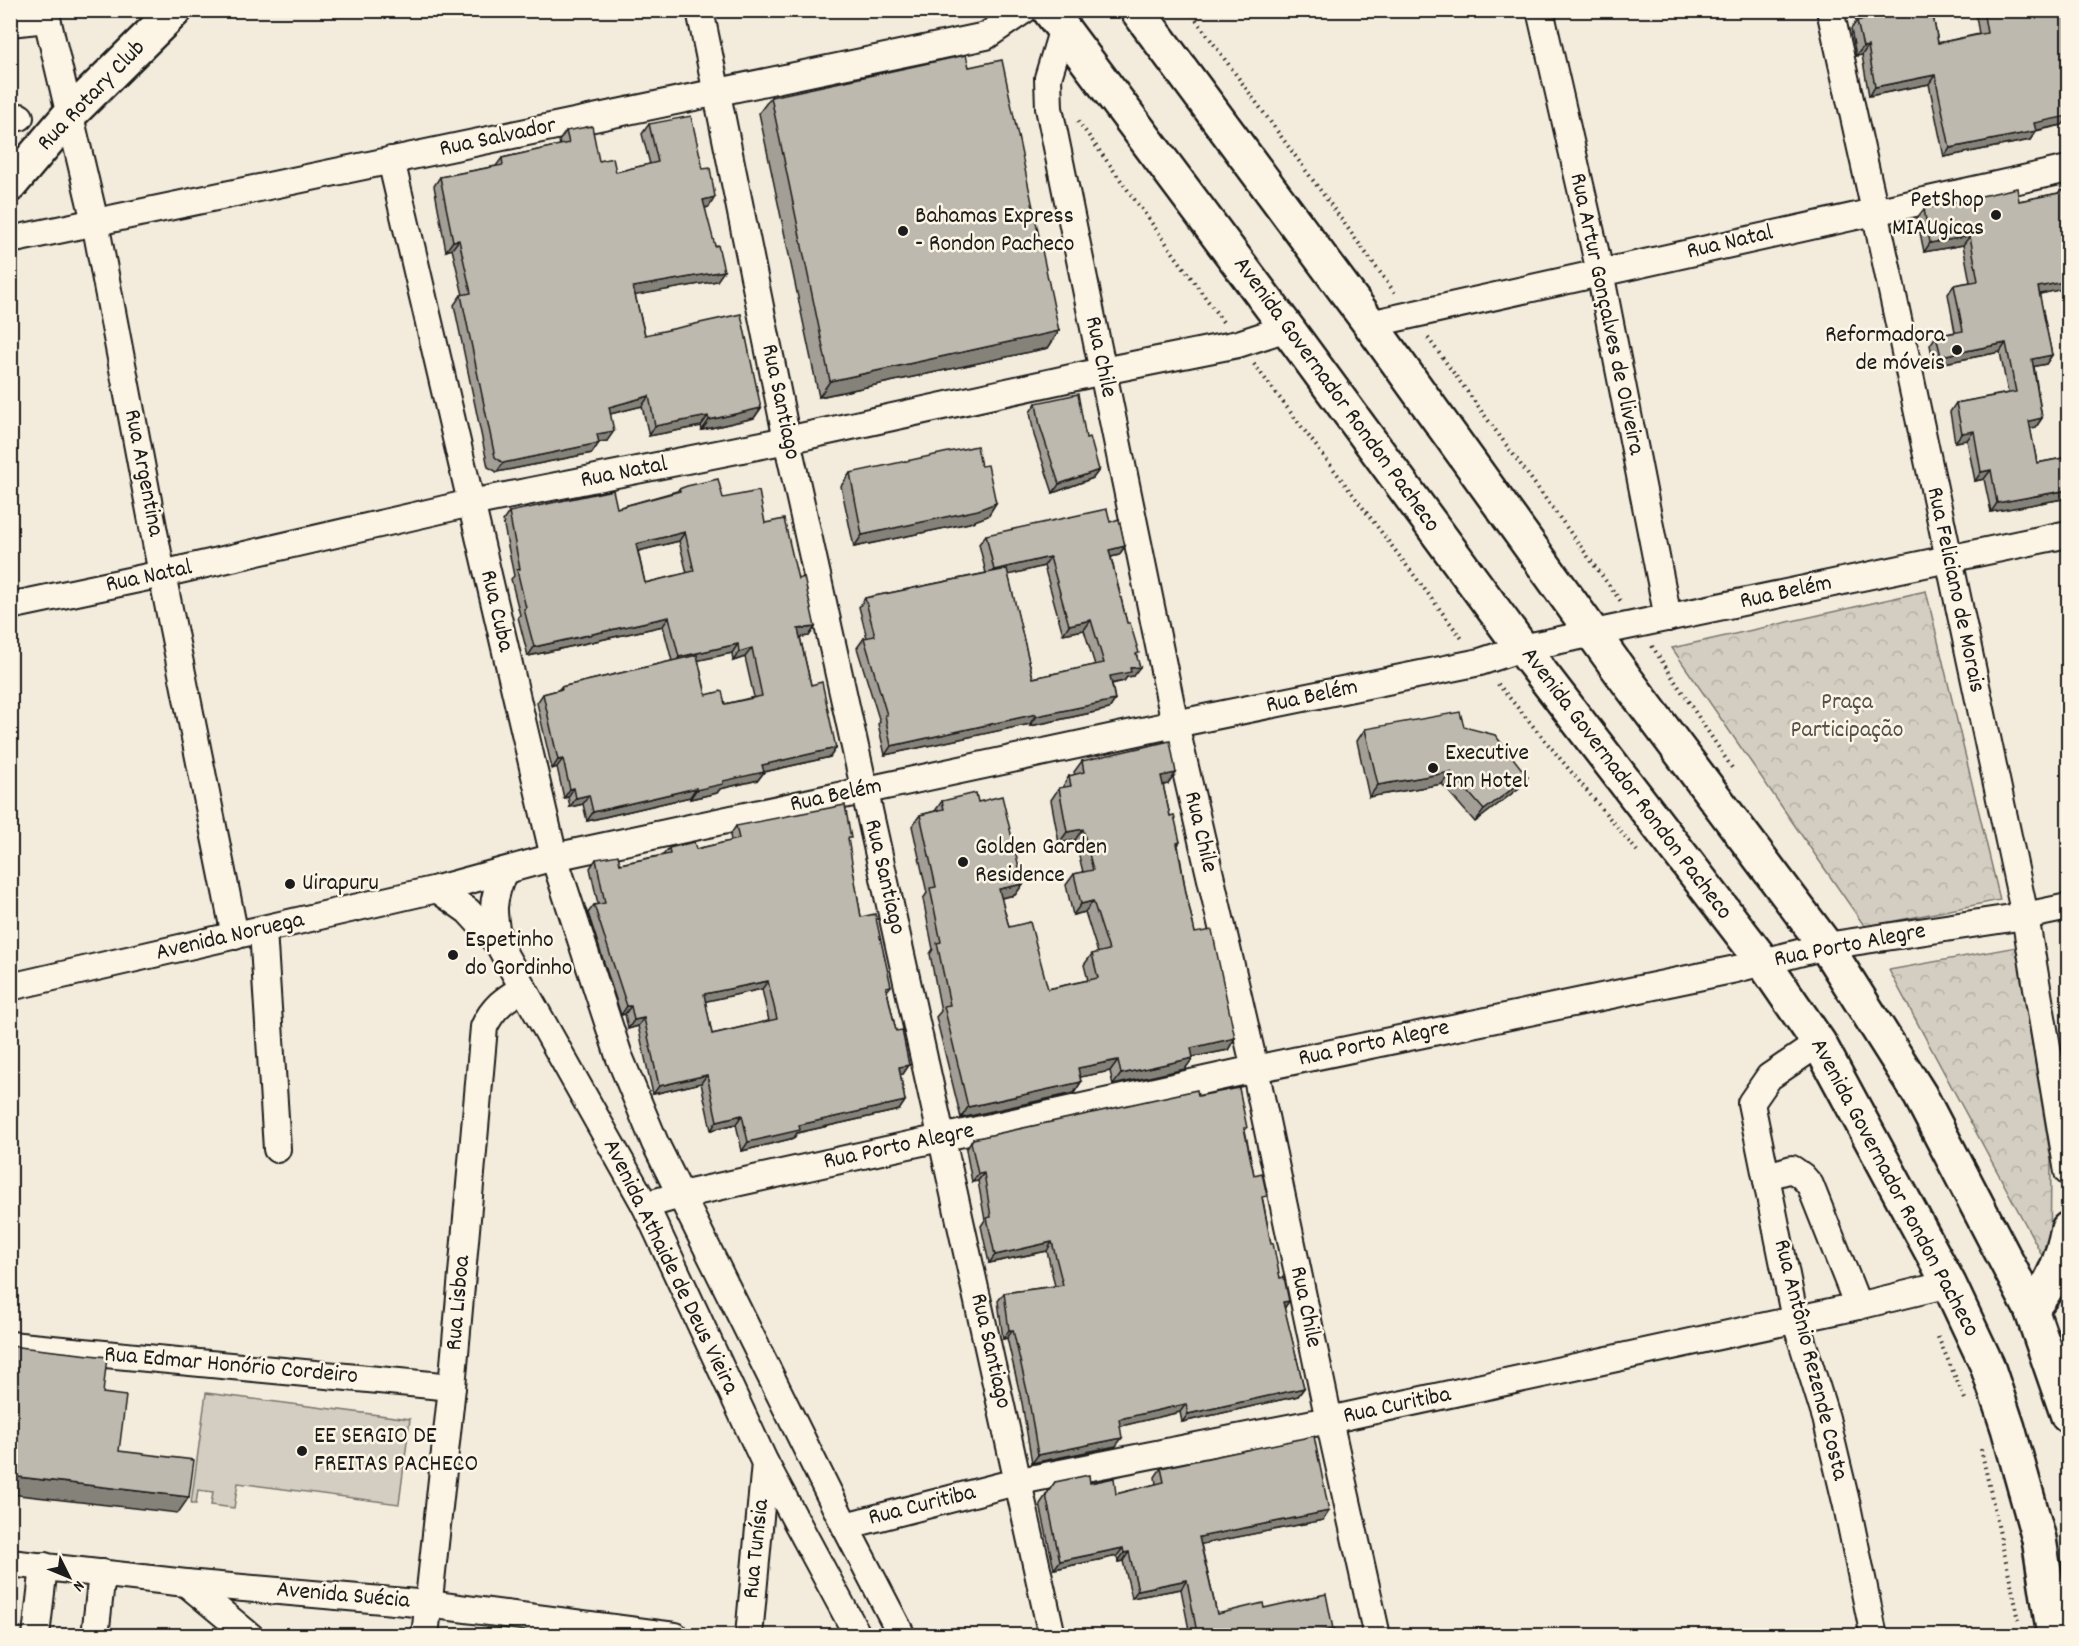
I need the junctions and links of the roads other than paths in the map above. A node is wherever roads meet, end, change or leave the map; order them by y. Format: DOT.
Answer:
graph roads {
  1 [pos="175,10"];
  2 [pos="700,10"];
  3 [pos="1023,10"];
  4 [pos="1137,10"];
  5 [pos="1540,10"];
  6 [pos="1830,10"];
  7 [pos="46,15"];
  8 [pos="1056,19"];
  9 [pos="10,23"];
  10 [pos="717,93"];
  11 [pos="70,114"];
  12 [pos="391,160"];
  13 [pos="2068,169"];
  14 [pos="10,185"];
  15 [pos="1875,211"];
  16 [pos="95,222"];
  17 [pos="10,240"];
  18 [pos="1600,272"];
  19 [pos="1381,321"];
  20 [pos="1287,328"];
  21 [pos="1103,371"];
  22 [pos="788,440"];
  23 [pos="471,503"];
  24 [pos="2068,534"];
  25 [pos="1948,559"];
  26 [pos="162,574"];
  27 [pos="10,606"];
  28 [pos="1668,618"];
  29 [pos="1594,633"];
  30 [pos="1522,648"];
  31 [pos="1175,724"];
  32 [pos="865,790"];
  33 [pos="554,857"];
  34 [pos="504,872"];
  35 [pos="436,890"];
  36 [pos="2068,907"];
  37 [pos="2025,916"];
  38 [pos="263,930"];
  39 [pos="234,936"];
  40 [pos="499,945"];
  41 [pos="1826,946"];
  42 [pos="1764,963"];
  43 [pos="10,987"];
  44 [pos="523,988"];
  45 [pos="1819,1043"];
  46 [pos="619,1056"];
  47 [pos="1255,1069"];
  48 [pos="942,1137"];
  49 [pos="277,1149"];
  50 [pos="2068,1172"];
  51 [pos="1767,1176"];
  52 [pos="681,1195"];
  53 [pos="645,1205"];
  54 [pos="2068,1229"];
  55 [pos="1949,1284"];
  56 [pos="1858,1306"];
  57 [pos="2031,1309"];
  58 [pos="1795,1319"];
  59 [pos="10,1345"];
  60 [pos="452,1387"];
  61 [pos="2068,1416"];
  62 [pos="1329,1420"];
  63 [pos="765,1464"];
  64 [pos="1020,1481"];
  65 [pos="844,1526"];
  66 [pos="10,1563"];
  67 [pos="44,1566"];
  68 [pos="102,1573"];
  69 [pos="186,1582"];
  70 [pos="428,1604"];
  71 [pos="2040,1631"];
  72 [pos="36,1635"];
  73 [pos="96,1635"];
  74 [pos="250,1635"];
  75 [pos="424,1635"];
  76 [pos="675,1635"];
  77 [pos="749,1635"];
  78 [pos="858,1635"];
  79 [pos="902,1635"];
  80 [pos="1052,1635"];
  81 [pos="1377,1635"];
  82 [pos="1874,1635"];
  1 -- 11 [label="main road, Rua Rotary Club"];
  2 -- 10 [label="street, Rua Santiago"];
  3 -- 10 [label="street, Rua Salvador"];
  4 -- 19 [label="main road"];
  5 -- 18 [label="street, Rua Artur Gonçalves de Oliveira"];
  6 -- 15 [label="street, Rua Feliciano de Morais"];
  7 -- 9 [label="street"];
  7 -- 11 [label="street, Rua Argentina"];
  8 -- 20 [label="main road, Avenida Governador Rondon Pacheco"];
  8 -- 21 [label="street, Rua Chile"];
  10 -- 12 [label="street, Rua Salvador"];
  10 -- 22 [label="street, Rua Santiago"];
  11 -- 14 [label="main road, Rua Rotary Club"];
  11 -- 16 [label="street, Rua Argentina"];
  12 -- 16 [label="street, Rua Salvador"];
  12 -- 23 [label="street, Rua Cuba"];
  13 -- 15 [label="street, Rua Natal"];
  15 -- 18 [label="street, Rua Natal"];
  15 -- 25 [label="street, Rua Feliciano de Morais"];
  16 -- 17 [label="street, Rua Salvador"];
  16 -- 26 [label="street, Rua Argentina"];
  18 -- 19 [label="street, Rua Natal"];
  18 -- 28 [label="street, Rua Artur Gonçalves de Oliveira"];
  19 -- 29 [label="main road"];
  20 -- 21 [label="street, Rua Natal"];
  20 -- 30 [label="main road, Avenida Governador Rondon Pacheco"];
  21 -- 22 [label="street, Rua Natal"];
  21 -- 31 [label="street, Rua Chile"];
  22 -- 23 [label="street, Rua Natal"];
  22 -- 32 [label="street, Rua Santiago"];
  23 -- 26 [label="street, Rua Natal"];
  23 -- 33 [label="street, Rua Cuba"];
  24 -- 25 [label="street, Rua Belém"];
  25 -- 28 [label="street, Rua Belém"];
  25 -- 37 [label="street, Rua Feliciano de Morais"];
  26 -- 27 [label="street, Rua Natal"];
  26 -- 39 [label="street, Rua Argentina"];
  28 -- 29 [label="street, Rua Belém"];
  29 -- 30 [label="street, Rua Belém"];
  29 -- 41 [label="main road"];
  30 -- 31 [label="street, Rua Belém"];
  30 -- 42 [label="main road, Avenida Governador Rondon Pacheco"];
  31 -- 32 [label="street, Rua Belém"];
  31 -- 47 [label="street, Rua Chile"];
  32 -- 33 [label="street, Rua Belém"];
  32 -- 48 [label="street, Rua Santiago"];
  33 -- 34 [label="street, Avenida Noruega"];
  33 -- 46 [label="street, Rua Cuba"];
  34 -- 35 [label="street, Avenida Noruega"];
  34 -- 40 [label="street"];
  35 -- 38 [label="street, Avenida Noruega"];
  35 -- 40 [label="street, Avenida Athaide de Deus Vieira"];
  36 -- 37 [label="street, Rua Porto Alegre"];
  37 -- 41 [label="street, Rua Porto Alegre"];
  37 -- 50 [label="street, Rua Feliciano de Morais"];
  38 -- 39 [label="street, Avenida Noruega"];
  38 -- 49 [label="street"];
  39 -- 43 [label="street, Avenida Noruega"];
  40 -- 44 [label="street, Avenida Athaide de Deus Vieira"];
  41 -- 42 [label="street, Rua Porto Alegre"];
  41 -- 57 [label="main road"];
  42 -- 45 [label="main road, Avenida Governador Rondon Pacheco"];
  42 -- 47 [label="street, Rua Porto Alegre"];
  44 -- 53 [label="street, Avenida Athaide de Deus Vieira"];
  44 -- 60 [label="street, Rua Lisboa"];
  45 -- 51 [label="street, Rua Antônio Rezende Costa"];
  45 -- 55 [label="main road, Avenida Governador Rondon Pacheco"];
  46 -- 52 [label="street, Avenida Athaide de Deus Vieira"];
  47 -- 48 [label="street, Rua Porto Alegre"];
  47 -- 62 [label="street, Rua Chile"];
  48 -- 52 [label="street, Rua Porto Alegre"];
  48 -- 64 [label="street, Rua Santiago"];
  51 -- 56 [label="street"];
  51 -- 58 [label="street, Rua Antônio Rezende Costa"];
  52 -- 53 [label="street, Rua Porto Alegre"];
  52 -- 65 [label="street, Avenida Athaide de Deus Vieira"];
  53 -- 63 [label="street, Avenida Athaide de Deus Vieira"];
  54 -- 57 [label="main road"];
  55 -- 56 [label="street, Rua Curitiba"];
  55 -- 71 [label="main road, Avenida Governador Rondon Pacheco"];
  56 -- 58 [label="street, Rua Curitiba"];
  57 -- 61 [label="main road"];
  58 -- 62 [label="street, Rua Curitiba"];
  58 -- 82 [label="street, Rua Antônio Rezende Costa"];
  59 -- 60 [label="street, Rua Edmar Honório Cordeiro"];
  60 -- 70 [label="street, Rua Lisboa"];
  62 -- 64 [label="street, Rua Curitiba"];
  62 -- 81 [label="street, Rua Chile"];
  63 -- 77 [label="street, Rua Tunísia"];
  63 -- 78 [label="street, Avenida Athaide de Deus Vieira"];
  64 -- 65 [label="street, Rua Curitiba"];
  64 -- 80 [label="street, Rua Santiago"];
  65 -- 79 [label="street, Avenida Athaide de Deus Vieira"];
  66 -- 67 [label="street, Avenida Suécia"];
  67 -- 68 [label="street, Avenida Suécia"];
  67 -- 72 [label="street"];
  68 -- 69 [label="street, Avenida Suécia"];
  68 -- 73 [label="street"];
  69 -- 70 [label="street, Avenida Suécia"];
  69 -- 74 [label="street"];
  70 -- 75 [label="street, Rua Lisboa"];
  70 -- 76 [label="street, Avenida Suécia"];
}
